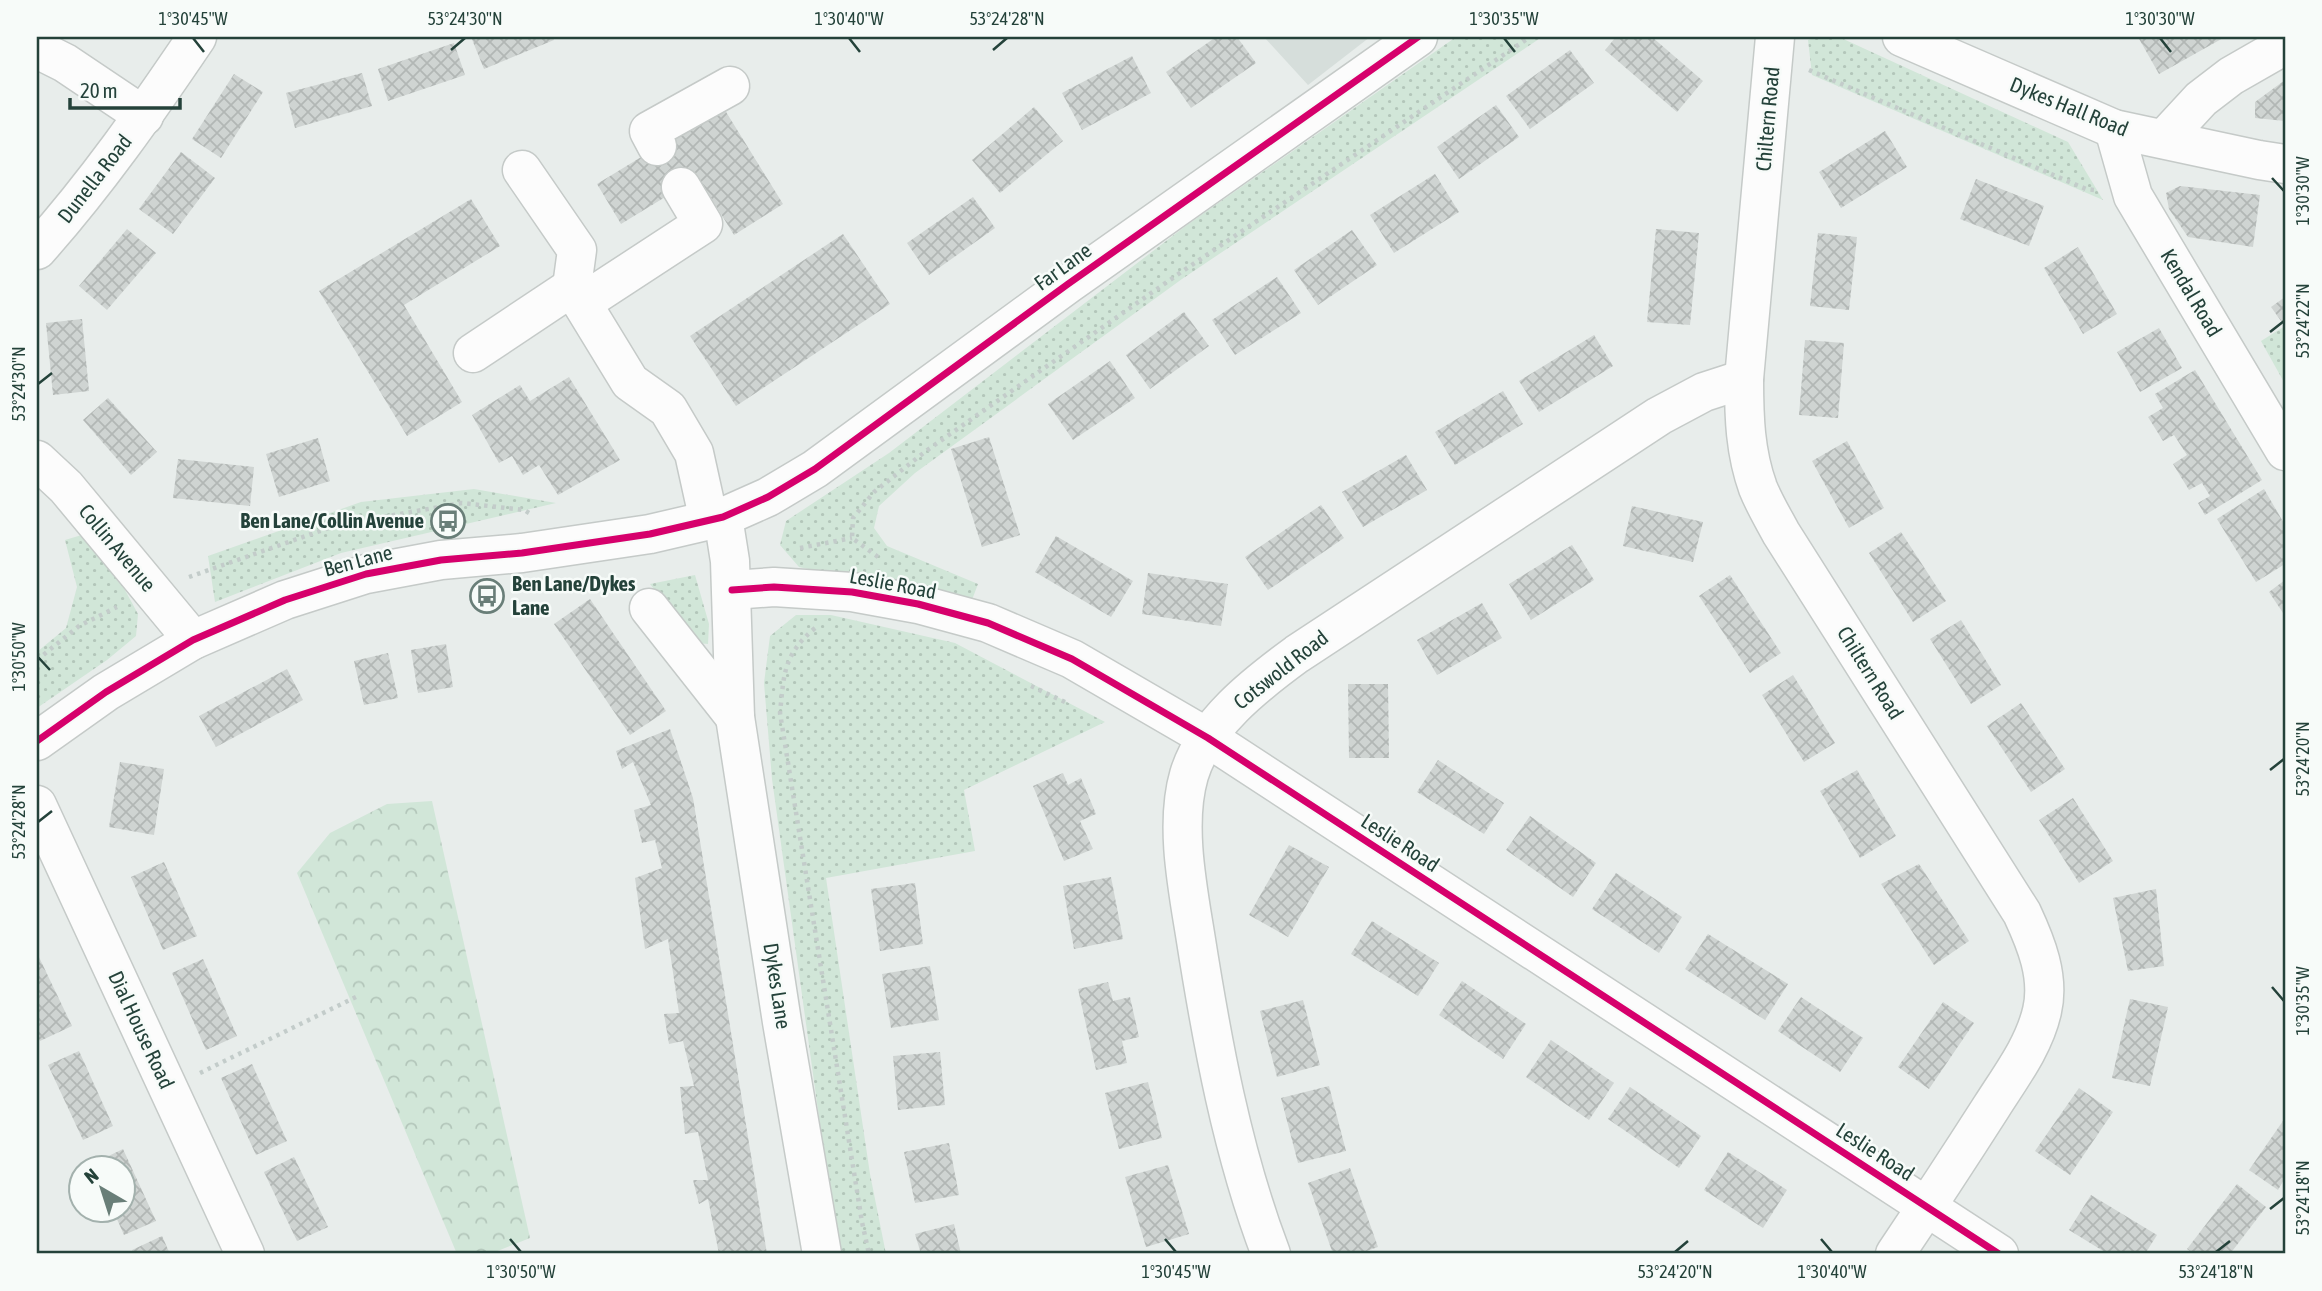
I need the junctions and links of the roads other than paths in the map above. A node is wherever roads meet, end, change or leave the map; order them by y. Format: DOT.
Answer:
graph roads {
  1 [pos="197,37"];
  2 [pos="1418,37"];
  3 [pos="1902,37"];
  4 [pos="2285,45"];
  5 [pos="1775,46"];
  6 [pos="37,49"];
  7 [pos="730,86"];
  8 [pos="144,116"];
  9 [pos="2114,129"];
  10 [pos="2164,139"];
  11 [pos="657,146"];
  12 [pos="2285,163"];
  13 [pos="522,170"];
  14 [pos="681,187"];
  15 [pos="37,250"];
  16 [pos="577,295"];
  17 [pos="473,354"];
  18 [pos="1744,379"];
  19 [pos="2285,451"];
  20 [pos="37,460"];
  21 [pos="716,519"];
  22 [pos="732,590"];
  23 [pos="649,608"];
  24 [pos="193,640"];
  25 [pos="735,717"];
  26 [pos="1208,738"];
  27 [pos="37,741"];
  28 [pos="37,805"];
  29 [pos="1927,1207"];
  30 [pos="245,1254"];
  31 [pos="822,1254"];
  32 [pos="1271,1254"];
  33 [pos="1895,1254"];
  34 [pos="1999,1254"];
  1 -- 8 [label="street, Dunella Road"];
  2 -- 21 [label="street, Far Lane"];
  3 -- 9 [label="street, Dykes Hall Road"];
  4 -- 10 [label="street"];
  5 -- 18 [label="street, Chiltern Road"];
  6 -- 8 [label="street"];
  7 -- 11 [label="street"];
  8 -- 15 [label="street, Dunella Road"];
  9 -- 10 [label="street, Dykes Hall Road"];
  9 -- 19 [label="street, Kendal Road"];
  10 -- 12 [label="street, Dykes Hall Road"];
  13 -- 16 [label="street"];
  14 -- 16 [label="street"];
  16 -- 17 [label="street"];
  16 -- 21 [label="street, Dykes Lane"];
  18 -- 26 [label="street, Cotswold Road"];
  18 -- 29 [label="street, Chiltern Road"];
  20 -- 24 [label="street, Collin Avenue"];
  21 -- 22 [label="street, Dykes Lane"];
  21 -- 24 [label="street, Ben Lane"];
  22 -- 25 [label="street, Dykes Lane"];
  22 -- 26 [label="street, Leslie Road"];
  23 -- 25 [label="street, Dykes Lane"];
  24 -- 27 [label="street, Ben Lane"];
  25 -- 31 [label="street, Dykes Lane"];
  26 -- 29 [label="street, Leslie Road"];
  26 -- 32 [label="street, Cotswold Road"];
  28 -- 30 [label="street, Dial House Road"];
  29 -- 33 [label="street, Chiltern Road"];
  29 -- 34 [label="street, Leslie Road"];
}
